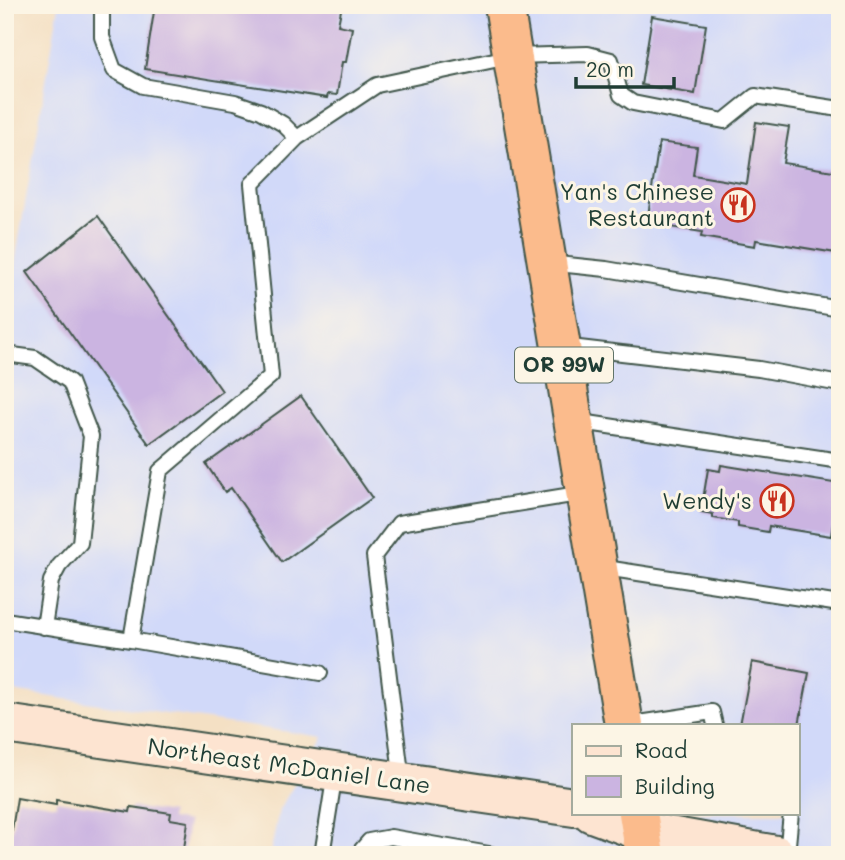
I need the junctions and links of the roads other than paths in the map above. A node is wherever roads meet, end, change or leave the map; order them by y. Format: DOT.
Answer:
graph roads {
  1 [pos="102,5"];
  2 [pos="504,5"];
  3 [pos="513,56"];
  4 [pos="840,109"];
  5 [pos="297,138"];
  6 [pos="547,262"];
  7 [pos="840,309"];
  8 [pos="561,346"];
  9 [pos="5,354"];
  10 [pos="840,384"];
  11 [pos="572,421"];
  12 [pos="840,461"];
  13 [pos="586,493"];
  14 [pos="598,566"];
  15 [pos="840,604"];
  16 [pos="5,620"];
  17 [pos="44,626"];
  18 [pos="131,640"];
  19 [pos="320,673"];
  20 [pos="5,724"];
  21 [pos="624,724"];
  22 [pos="631,724"];
  23 [pos="715,724"];
  24 [pos="335,772"];
  25 [pos="402,782"];
  26 [pos="572,807"];
  27 [pos="594,814"];
  28 [pos="791,814"];
  29 [pos="642,833"];
  30 [pos="322,855"];
  31 [pos="357,855"];
  32 [pos="495,855"];
  33 [pos="776,855"];
  34 [pos="787,855"];
  1 -- 5 [label="lane"];
  2 -- 3 [label="highway, OR 99W"];
  3 -- 4 [label="lane"];
  3 -- 5 [label="lane"];
  3 -- 6 [label="highway, OR 99W"];
  5 -- 18 [label="lane"];
  6 -- 7 [label="lane"];
  6 -- 8 [label="highway, OR 99W"];
  8 -- 10 [label="lane"];
  8 -- 11 [label="highway, OR 99W"];
  9 -- 17 [label="lane"];
  11 -- 12 [label="lane"];
  11 -- 13 [label="highway, OR 99W"];
  13 -- 14 [label="highway, OR 99W"];
  13 -- 25 [label="lane"];
  14 -- 15 [label="lane"];
  14 -- 21 [label="highway, OR 99W"];
  16 -- 17 [label="lane"];
  17 -- 18 [label="lane"];
  18 -- 19 [label="lane"];
  20 -- 24 [label="street, Northeast McDaniel Lane"];
  22 -- 23 [label="lane"];
  24 -- 25 [label="street, Northeast McDaniel Lane"];
  24 -- 30 [label="lane"];
  25 -- 26 [label="street, Northeast McDaniel Lane"];
  27 -- 29 [label="street"];
  28 -- 34 [label="lane"];
  29 -- 33 [label="street"];
  31 -- 32 [label="lane"];
}
